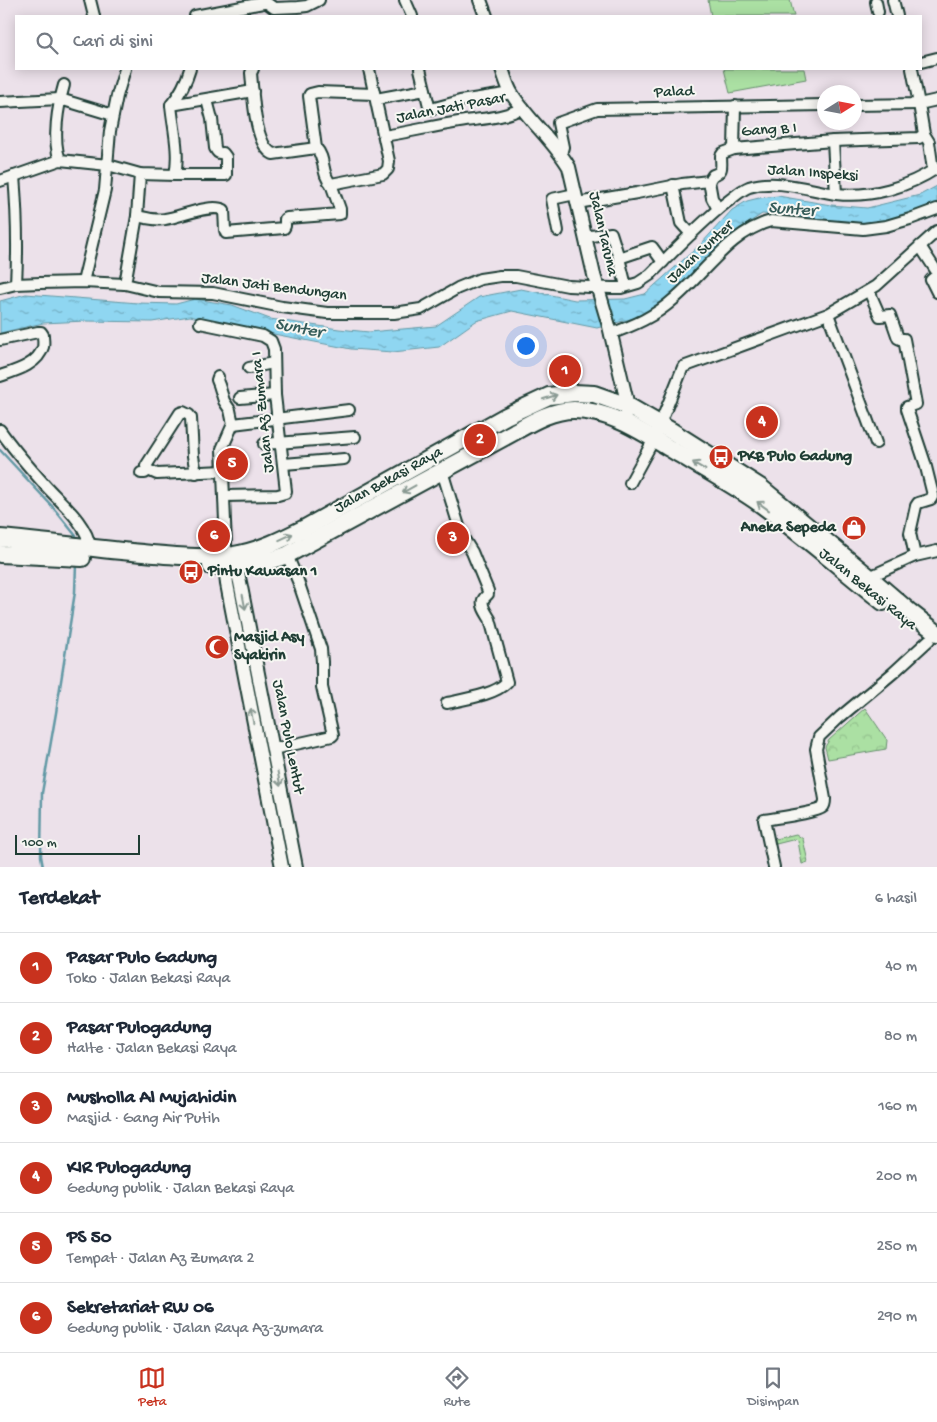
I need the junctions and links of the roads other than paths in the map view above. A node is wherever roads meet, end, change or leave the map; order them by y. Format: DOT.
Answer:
graph roads {
  1 [pos="90,0"];
  2 [pos="319,0"];
  3 [pos="405,0"];
  4 [pos="480,0"];
  5 [pos="885,2"];
  6 [pos="285,12"];
  7 [pos="94,15"];
  8 [pos="200,15"];
  9 [pos="412,15"];
  10 [pos="486,15"];
  11 [pos="896,15"];
  12 [pos="937,58"];
  13 [pos="922,62"];
  14 [pos="125,70"];
  15 [pos="190,70"];
  16 [pos="252,70"];
  17 [pos="369,70"];
  18 [pos="420,70"];
  19 [pos="502,70"];
  20 [pos="912,70"];
  21 [pos="64,85"];
  22 [pos="425,90"];
  23 [pos="253,91"];
  24 [pos="512,93"];
  25 [pos="375,97"];
  26 [pos="60,99"];
  27 [pos="207,100"];
  28 [pos="937,100"];
  29 [pos="0,102"];
  30 [pos="920,104"];
  31 [pos="171,105"];
  32 [pos="817,105"];
  33 [pos="862,105"];
  34 [pos="735,106"];
  35 [pos="523,108"];
  36 [pos="113,115"];
  37 [pos="924,134"];
  38 [pos="384,136"];
  39 [pos="833,141"];
  40 [pos="316,148"];
  41 [pos="734,149"];
  42 [pos="561,154"];
  43 [pos="60,160"];
  44 [pos="108,165"];
  45 [pos="935,169"];
  46 [pos="140,174"];
  47 [pos="175,175"];
  48 [pos="14,176"];
  49 [pos="0,180"];
  50 [pos="709,181"];
  51 [pos="331,184"];
  52 [pos="673,185"];
  53 [pos="836,194"];
  54 [pos="576,198"];
  55 [pos="718,209"];
  56 [pos="937,209"];
  57 [pos="137,216"];
  58 [pos="558,231"];
  59 [pos="937,231"];
  60 [pos="691,234"];
  61 [pos="585,238"];
  62 [pos="920,246"];
  63 [pos="619,258"];
  64 [pos="663,262"];
  65 [pos="937,274"];
  66 [pos="83,282"];
  67 [pos="16,284"];
  68 [pos="125,284"];
  69 [pos="626,286"];
  70 [pos="0,288"];
  71 [pos="598,290"];
  72 [pos="869,291"];
  73 [pos="937,292"];
  74 [pos="828,314"];
  75 [pos="200,323"];
  76 [pos="609,330"];
  77 [pos="0,340"];
  78 [pos="273,363"];
  79 [pos="249,368"];
  80 [pos="0,376"];
  81 [pos="218,377"];
  82 [pos="275,396"];
  83 [pos="240,398"];
  84 [pos="628,406"];
  85 [pos="349,410"];
  86 [pos="278,419"];
  87 [pos="233,424"];
  88 [pos="627,424"];
  89 [pos="0,430"];
  90 [pos="657,432"];
  91 [pos="354,437"];
  92 [pos="280,443"];
  93 [pos="264,444"];
  94 [pos="876,444"];
  95 [pos="344,459"];
  96 [pos="284,464"];
  97 [pos="224,471"];
  98 [pos="442,471"];
  99 [pos="196,473"];
  100 [pos="630,483"];
  101 [pos="224,496"];
  102 [pos="0,538"];
  103 [pos="65,551"];
  104 [pos="88,551"];
  105 [pos="937,551"];
  106 [pos="0,554"];
  107 [pos="287,555"];
  108 [pos="915,556"];
  109 [pos="229,558"];
  110 [pos="869,577"];
  111 [pos="934,639"];
  112 [pos="447,703"];
  113 [pos="273,749"];
  114 [pos="282,867"];
  115 [pos="296,867"];
  116 [pos="774,867"];
  1 -- 7 [label="street"];
  2 -- 6 [label="street"];
  3 -- 9 [label="street"];
  4 -- 10 [label="street"];
  5 -- 11 [label="street"];
  6 -- 8 [label="street"];
  12 -- 13 [label="street"];
  14 -- 36 [label="street"];
  15 -- 31 [label="street"];
  16 -- 23 [label="street"];
  17 -- 25 [label="street"];
  18 -- 22 [label="street"];
  19 -- 24 [label="street, Jalan Taruna"];
  20 -- 30 [label="street"];
  21 -- 26 [label="street"];
  22 -- 24 [label="street"];
  22 -- 25 [label="street"];
  23 -- 27 [label="street"];
  23 -- 40 [label="street"];
  24 -- 35 [label="street, Jalan Taruna"];
  25 -- 38 [label="street"];
  25 -- 40 [label="street"];
  26 -- 29 [label="street"];
  26 -- 36 [label="street"];
  26 -- 43 [label="street"];
  27 -- 31 [label="street"];
  27 -- 47 [label="street"];
  28 -- 30 [label="street"];
  30 -- 33 [label="street"];
  30 -- 37 [label="street"];
  31 -- 47 [label="street"];
  32 -- 34 [label="street, Palad"];
  34 -- 41 [label="street"];
  34 -- 42 [label="street, Palad"];
  35 -- 38 [label="street, Jalan Jati Pasar"];
  35 -- 42 [label="street, Jalan Taruna"];
  36 -- 44 [label="street"];
  37 -- 39 [label="street, Gang B I"];
  37 -- 45 [label="street"];
  38 -- 51 [label="street"];
  39 -- 41 [label="street, Gang B I"];
  39 -- 53 [label="street"];
  40 -- 51 [label="street"];
  41 -- 50 [label="street"];
  42 -- 54 [label="street, Jalan Taruna"];
  43 -- 44 [label="street"];
  43 -- 48 [label="street"];
  44 -- 46 [label="street"];
  44 -- 66 [label="street"];
  45 -- 53 [label="street, Jalan Inspeksi"];
  46 -- 47 [label="street"];
  46 -- 57 [label="street"];
  48 -- 49 [label="street"];
  48 -- 67 [label="street"];
  50 -- 52 [label="street"];
  50 -- 55 [label="street"];
  51 -- 57 [label="street"];
  52 -- 54 [label="street"];
  52 -- 60 [label="street"];
  53 -- 55 [label="street, Jalan Inspeksi"];
  54 -- 58 [label="street"];
  54 -- 61 [label="street, Jalan Taruna"];
  55 -- 60 [label="street, Jalan Inspeksi"];
  56 -- 76 [label="street, Jalan Sunter"];
  57 -- 68 [label="street"];
  59 -- 62 [label="street"];
  60 -- 64 [label="street, Jalan Inspeksi"];
  61 -- 63 [label="street"];
  61 -- 71 [label="street, Jalan Taruna"];
  62 -- 65 [label="street"];
  62 -- 72 [label="street"];
  63 -- 64 [label="street"];
  63 -- 69 [label="street"];
  64 -- 69 [label="street, Jalan Inspeksi"];
  65 -- 73 [label="street"];
  66 -- 67 [label="street, Jalan Jati Bendungan"];
  66 -- 68 [label="street, Jalan Jati Bendungan"];
  67 -- 70 [label="street, Jalan Jati Bendungan"];
  68 -- 71 [label="street, Jalan Jati Bendungan"];
  69 -- 71 [label="street, Jalan Inspeksi"];
  71 -- 76 [label="street, Jalan Taruna"];
  72 -- 74 [label="street"];
  72 -- 108 [label="street"];
  74 -- 90 [label="street"];
  74 -- 94 [label="street"];
  75 -- 78 [label="street, Jalan Az Zumara I"];
  76 -- 84 [label="street, Jalan Taruna"];
  77 -- 80 [label="street"];
  78 -- 79 [label="street"];
  78 -- 82 [label="street, Jalan Az Zumara I"];
  81 -- 87 [label="street"];
  82 -- 83 [label="street"];
  82 -- 86 [label="street, Jalan Az Zumara I"];
  84 -- 88 [label="street, Jalan Taruna"];
  84 -- 90 [label="main road, Jalan Bekasi Raya"];
  109 -- 84 [label="main road, Jalan Bekasi Raya, one-way"];
  85 -- 86 [label="street"];
  86 -- 87 [label="street"];
  86 -- 92 [label="street, Jalan Az Zumara I"];
  87 -- 97 [label="street"];
  88 -- 90 [label="main road, Jalan Bekasi Raya"];
  88 -- 98 [label="main road, Jalan Bekasi Raya"];
  89 -- 104 [label="street"];
  90 -- 100 [label="street"];
  90 -- 110 [label="main road, Jalan Bekasi Raya"];
  111 -- 90 [label="main road, Jalan Bekasi Raya, one-way"];
  91 -- 92 [label="street"];
  92 -- 93 [label="street"];
  92 -- 96 [label="street, Jalan Az Zumara I"];
  95 -- 96 [label="street"];
  96 -- 101 [label="street, Jalan Az Zumara I"];
  97 -- 99 [label="street"];
  97 -- 101 [label="street"];
  98 -- 107 [label="main road, Jalan Bekasi Raya, one-way"];
  98 -- 112 [label="street"];
  99 -- 99 [label="street"];
  101 -- 109 [label="street"];
  102 -- 103 [label="main road, Jalan Bekasi Raya"];
  103 -- 104 [label="main road, Jalan Bekasi Raya"];
  103 -- 106 [label="main road, Jalan Bekasi Raya"];
  104 -- 109 [label="main road, Jalan Bekasi Raya"];
  105 -- 108 [label="street"];
  107 -- 109 [label="main road, Jalan Bekasi Raya"];
  107 -- 113 [label="street"];
  108 -- 110 [label="street"];
  109 -- 113 [label="street, Jalan Pulo Lentut, one-way"];
  114 -- 109 [label="street, Jalan Pulo Lentut, one-way"];
  110 -- 111 [label="main road, Jalan Bekasi Raya"];
  111 -- 116 [label="street"];
  113 -- 115 [label="street, Jalan Pulo Lentut, one-way"];
}
